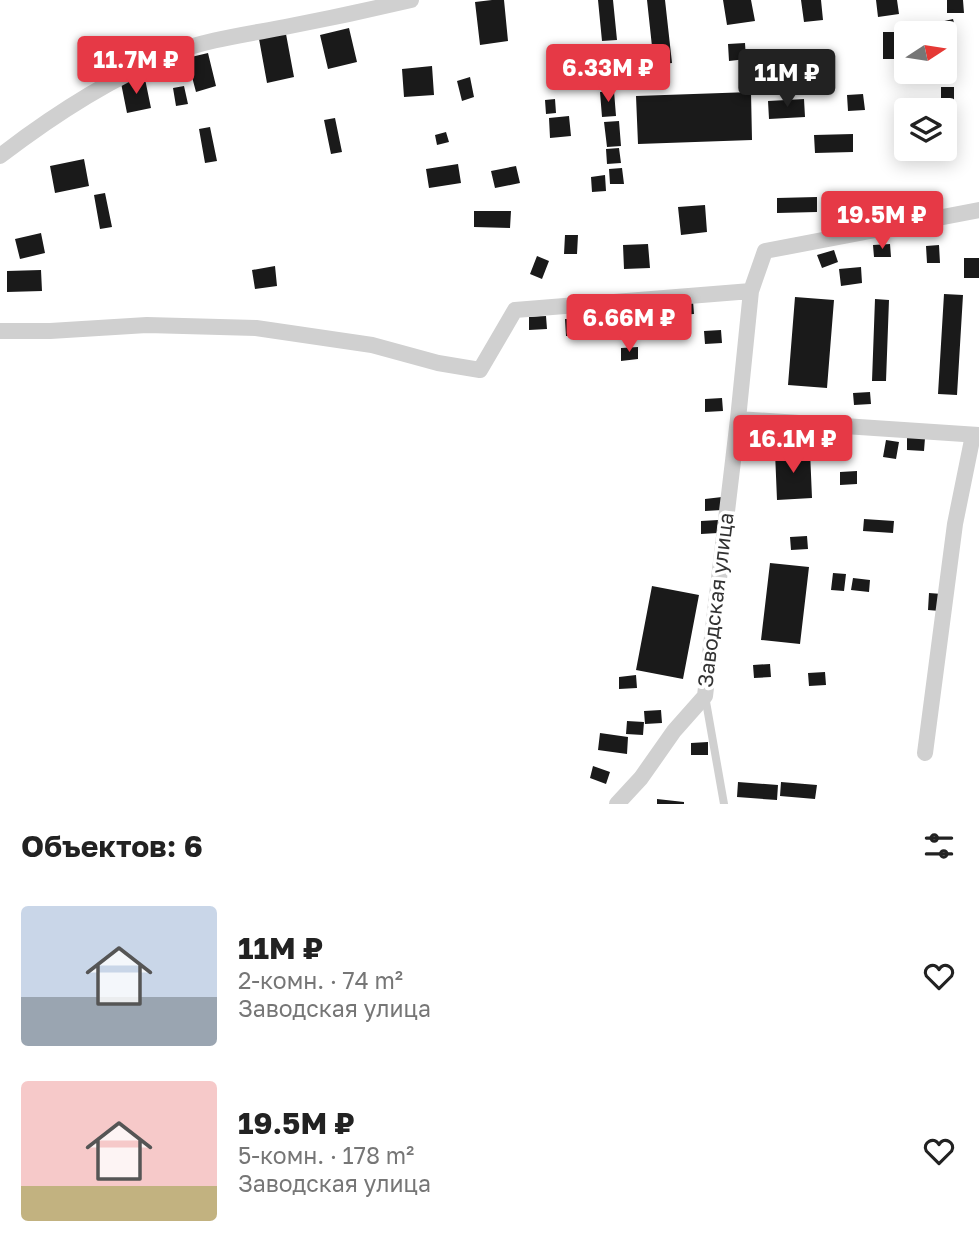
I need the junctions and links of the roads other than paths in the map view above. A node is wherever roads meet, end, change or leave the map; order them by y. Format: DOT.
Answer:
graph roads {
  1 [pos="411,0"];
  2 [pos="0,156"];
  3 [pos="979,210"];
  4 [pos="751,291"];
  5 [pos="0,331"];
  6 [pos="738,419"];
  7 [pos="976,435"];
  8 [pos="705,696"];
  9 [pos="925,753"];
  10 [pos="617,804"];
  11 [pos="724,804"];
  1 -- 2 [label="street"];
  3 -- 4 [label="street, Заводская улица"];
  4 -- 5 [label="street"];
  4 -- 6 [label="street, Заводская улица"];
  6 -- 7 [label="street"];
  6 -- 8 [label="street, Заводская улица"];
  7 -- 9 [label="street"];
  8 -- 10 [label="street, Заводская улица"];
  8 -- 11 [label="lane"];
}
